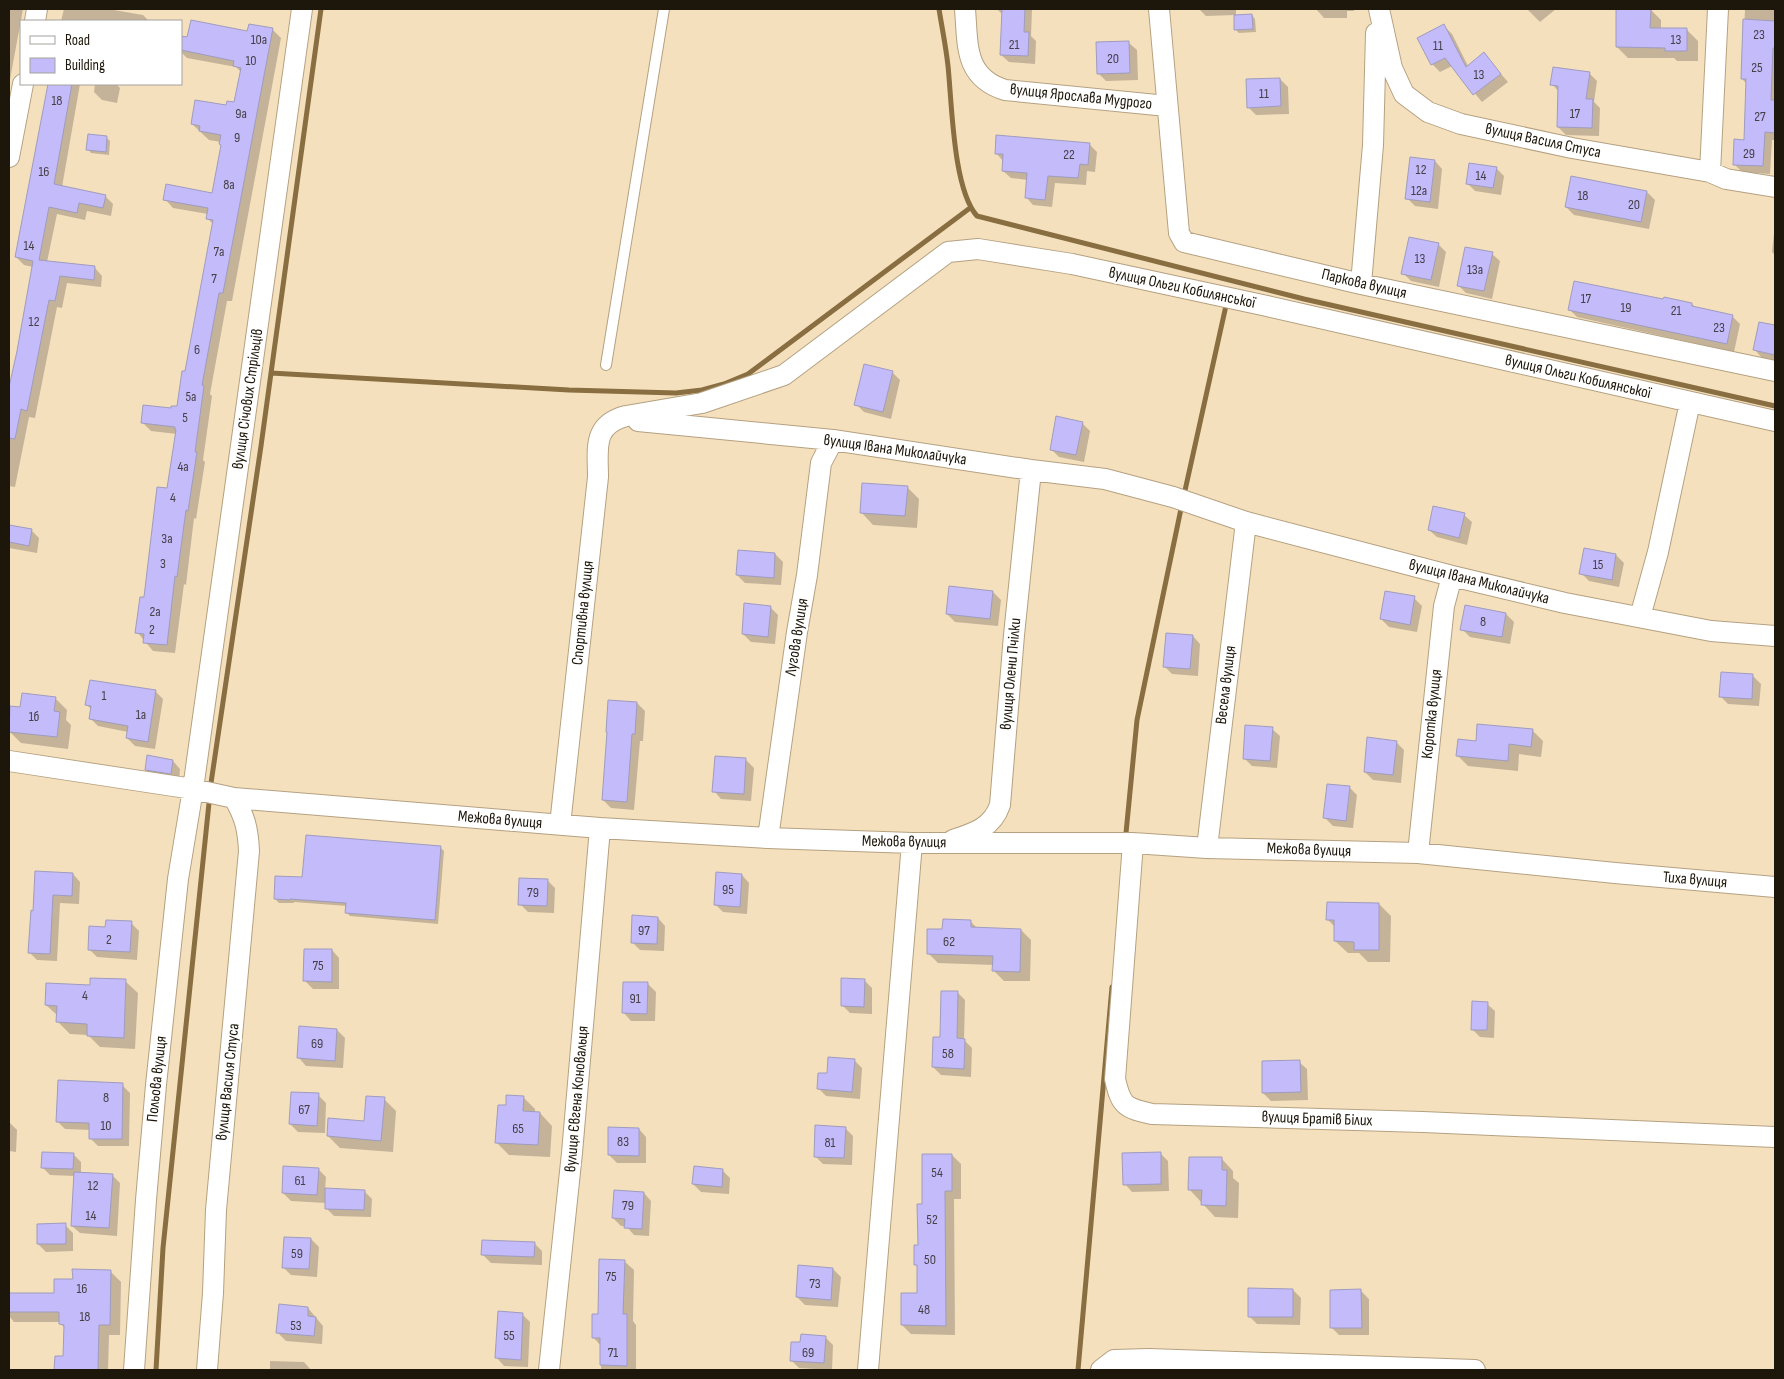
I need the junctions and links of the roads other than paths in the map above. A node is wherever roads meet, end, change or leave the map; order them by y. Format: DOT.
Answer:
graph roads {
  1 [pos="302,9"];
  2 [pos="664,9"];
  3 [pos="965,9"];
  4 [pos="1159,9"];
  5 [pos="1378,9"];
  6 [pos="1718,9"];
  7 [pos="23,85"];
  8 [pos="1167,106"];
  9 [pos="9,157"];
  10 [pos="1710,172"];
  11 [pos="1775,186"];
  12 [pos="1361,284"];
  13 [pos="606,365"];
  14 [pos="1775,371"];
  15 [pos="1690,402"];
  16 [pos="620,418"];
  17 [pos="1775,421"];
  18 [pos="833,440"];
  19 [pos="1031,470"];
  20 [pos="1246,522"];
  21 [pos="1452,576"];
  22 [pos="1640,618"];
  23 [pos="1775,636"];
  24 [pos="9,762"];
  25 [pos="194,789"];
  26 [pos="234,798"];
  27 [pos="560,825"];
  28 [pos="600,828"];
  29 [pos="768,838"];
  30 [pos="1133,843"];
  31 [pos="912,844"];
  32 [pos="942,844"];
  33 [pos="1207,848"];
  34 [pos="1418,853"];
  35 [pos="1616,874"];
  36 [pos="1775,886"];
  37 [pos="1775,1137"];
  38 [pos="134,1370"];
  39 [pos="207,1370"];
  40 [pos="549,1370"];
  41 [pos="868,1370"];
  42 [pos="1101,1370"];
  43 [pos="1476,1370"];
  1 -- 25 [label="street, вулиця Січових Стрільців"];
  2 -- 13 [label="lane"];
  3 -- 8 [label="street, вулиця Ярослава Мудрого"];
  4 -- 8 [label="street, Паркова вулиця"];
  5 -- 10 [label="street, вулиця Василя Стуса"];
  5 -- 12 [label="street, вулиця Василя Стуса"];
  6 -- 10 [label="street"];
  7 -- 9 [label="street"];
  8 -- 12 [label="street, Паркова вулиця"];
  10 -- 11 [label="street, вулиця Василя Стуса"];
  12 -- 14 [label="street, Паркова вулиця"];
  15 -- 16 [label="street, вулиця Ольги Кобилянської"];
  15 -- 17 [label="street, вулиця Ольги Кобилянської"];
  15 -- 22 [label="street"];
  16 -- 18 [label="street, вулиця Івана Миколайчука"];
  16 -- 27 [label="street, Спортивна вулиця"];
  18 -- 19 [label="street, вулиця Івана Миколайчука"];
  18 -- 29 [label="street, Лугова вулиця"];
  19 -- 20 [label="street, вулиця Івана Миколайчука"];
  19 -- 32 [label="street, вулиця Олени Пчілки"];
  20 -- 21 [label="street, вулиця Івана Миколайчука"];
  20 -- 33 [label="street, Весела вулиця"];
  21 -- 22 [label="street, вулиця Івана Миколайчука"];
  21 -- 34 [label="street, Коротка вулиця"];
  22 -- 23 [label="street, вулиця Івана Миколайчука"];
  24 -- 25 [label="street, Межова вулиця"];
  25 -- 26 [label="street, Межова вулиця"];
  25 -- 38 [label="street, Польова вулиця"];
  26 -- 27 [label="street, Межова вулиця"];
  26 -- 39 [label="street, вулиця Василя Стуса"];
  27 -- 28 [label="street, Межова вулиця"];
  28 -- 29 [label="street, Межова вулиця"];
  28 -- 40 [label="street, вулиця Євгена Коновальця"];
  29 -- 31 [label="street, Межова вулиця"];
  30 -- 32 [label="street, Межова вулиця"];
  30 -- 33 [label="street, Межова вулиця"];
  30 -- 37 [label="street, вулиця Братів Білих"];
  31 -- 32 [label="street, Межова вулиця"];
  31 -- 41 [label="street"];
  33 -- 34 [label="street, Межова вулиця"];
  34 -- 35 [label="street, Межова вулиця"];
  35 -- 36 [label="street, Тиха вулиця"];
  42 -- 43 [label="street"];
}
